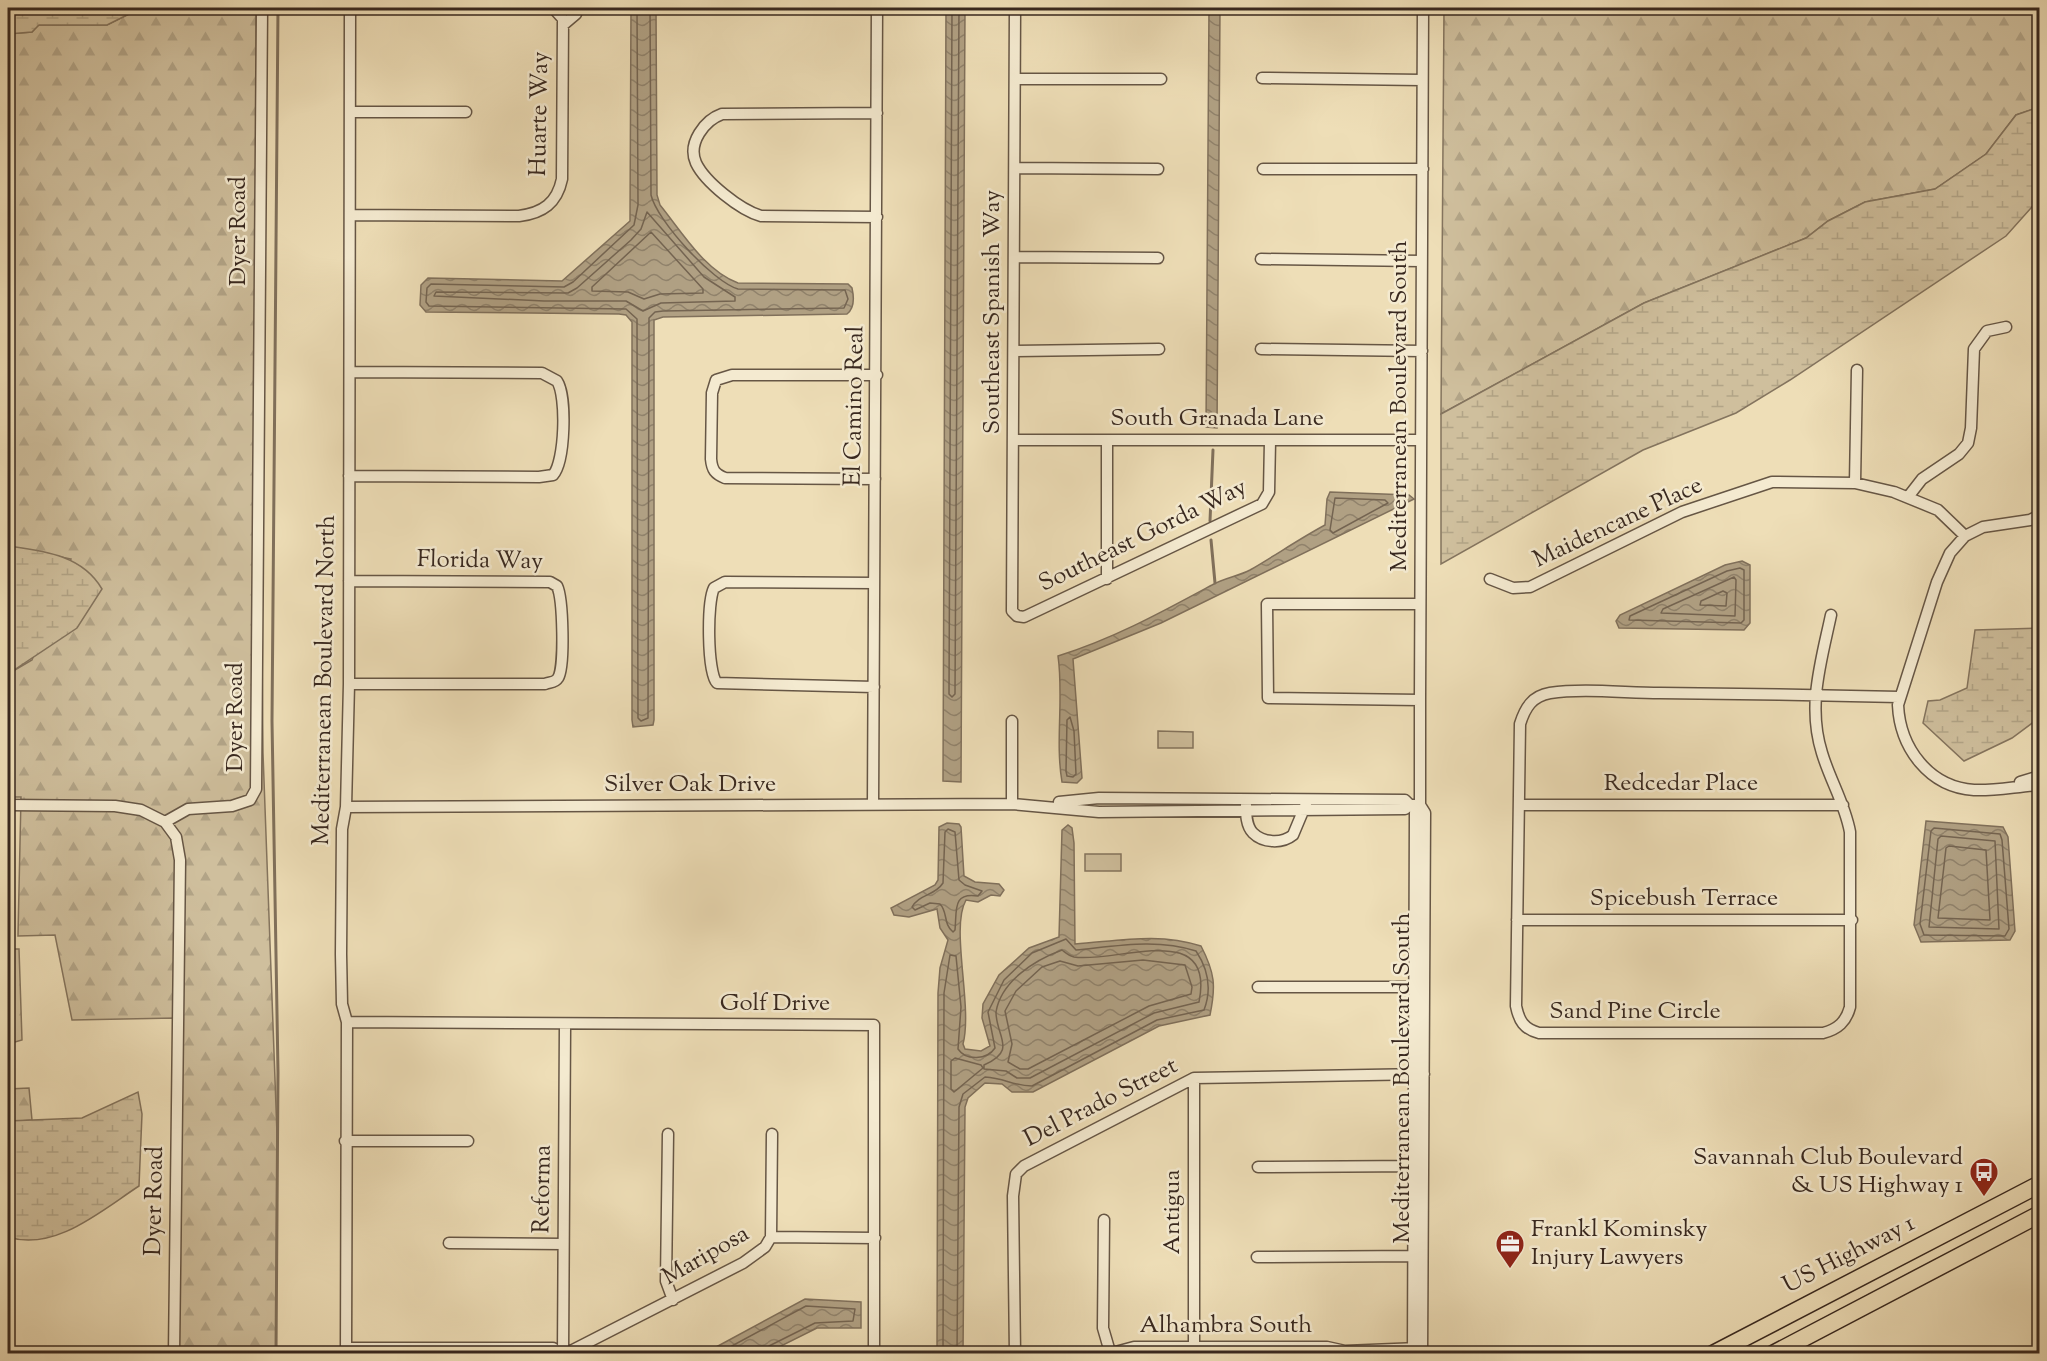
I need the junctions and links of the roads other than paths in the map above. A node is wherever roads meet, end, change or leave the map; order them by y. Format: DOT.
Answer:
graph roads {
  1 [pos="262,8"];
  2 [pos="350,8"];
  3 [pos="461,8"];
  4 [pos="549,8"];
  5 [pos="578,8"];
  6 [pos="707,8"];
  7 [pos="877,8"];
  8 [pos="1015,8"];
  9 [pos="1423,8"];
  10 [pos="563,25"];
  11 [pos="1262,78"];
  12 [pos="1015,79"];
  13 [pos="1161,79"];
  14 [pos="1422,80"];
  15 [pos="350,112"];
  16 [pos="466,112"];
  17 [pos="877,113"];
  18 [pos="1015,168"];
  19 [pos="1158,169"];
  20 [pos="1263,169"];
  21 [pos="1423,169"];
  22 [pos="351,215"];
  23 [pos="877,217"];
  24 [pos="1015,257"];
  25 [pos="1158,258"];
  26 [pos="1261,259"];
  27 [pos="1421,261"];
  28 [pos="2006,327"];
  29 [pos="1159,349"];
  30 [pos="1261,350"];
  31 [pos="1014,351"];
  32 [pos="1422,351"];
  33 [pos="1857,370"];
  34 [pos="350,372"];
  35 [pos="877,375"];
  36 [pos="1013,440"];
  37 [pos="1107,440"];
  38 [pos="1421,440"];
  39 [pos="1270,441"];
  40 [pos="350,476"];
  41 [pos="874,479"];
  42 [pos="1856,483"];
  43 [pos="1908,497"];
  44 [pos="2040,516"];
  45 [pos="1965,536"];
  46 [pos="1107,579"];
  47 [pos="1490,579"];
  48 [pos="349,581"];
  49 [pos="874,583"];
  50 [pos="1420,604"];
  51 [pos="1831,615"];
  52 [pos="1014,621"];
  53 [pos="349,684"];
  54 [pos="874,687"];
  55 [pos="1814,695"];
  56 [pos="1899,697"];
  57 [pos="1420,700"];
  58 [pos="1012,721"];
  59 [pos="2040,776"];
  60 [pos="2040,785"];
  61 [pos="1994,789"];
  62 [pos="1246,799"];
  63 [pos="1012,804"];
  64 [pos="1843,804"];
  65 [pos="8,805"];
  66 [pos="873,805"];
  67 [pos="1035,805"];
  68 [pos="1306,805"];
  69 [pos="1415,805"];
  70 [pos="1520,805"];
  71 [pos="346,807"];
  72 [pos="1246,811"];
  73 [pos="165,822"];
  74 [pos="1517,920"];
  75 [pos="1852,920"];
  76 [pos="1258,987"];
  77 [pos="1419,987"];
  78 [pos="347,1022"];
  79 [pos="565,1026"];
  80 [pos="1419,1074"];
  81 [pos="1194,1078"];
  82 [pos="668,1134"];
  83 [pos="772,1134"];
  84 [pos="345,1141"];
  85 [pos="468,1141"];
  86 [pos="1419,1166"];
  87 [pos="1258,1167"];
  88 [pos="2040,1184"];
  89 [pos="2040,1214"];
  90 [pos="1104,1220"];
  91 [pos="771,1237"];
  92 [pos="875,1238"];
  93 [pos="449,1243"];
  94 [pos="563,1244"];
  95 [pos="1418,1256"];
  96 [pos="1257,1257"];
  97 [pos="673,1300"];
  98 [pos="1194,1346"];
  99 [pos="346,1351"];
  100 [pos="1418,1351"];
  101 [pos="1350,1352"];
  102 [pos="174,1353"];
  103 [pos="563,1353"];
  104 [pos="874,1353"];
  105 [pos="1015,1353"];
  106 [pos="1109,1353"];
  107 [pos="1713,1353"];
  108 [pos="1773,1353"];
  1 -- 73 [label="street, Dyer Road"];
  2 -- 3 [label="street"];
  2 -- 15 [label="street, Mediterranean Boulevard North"];
  4 -- 10 [label="street, Huarte Way"];
  5 -- 10 [label="street"];
  6 -- 7 [label="street"];
  7 -- 17 [label="street, El Camino Real"];
  8 -- 12 [label="street, Southeast Spanish Way"];
  9 -- 14 [label="street, Mediterranean Boulevard South"];
  10 -- 22 [label="street, Huarte Way"];
  11 -- 14 [label="street"];
  12 -- 13 [label="street"];
  12 -- 18 [label="street, Southeast Spanish Way"];
  14 -- 21 [label="street, Mediterranean Boulevard South"];
  15 -- 16 [label="street"];
  15 -- 22 [label="street, Mediterranean Boulevard North"];
  17 -- 23 [label="street, El Camino Real"];
  17 -- 23 [label="street"];
  18 -- 19 [label="street"];
  18 -- 24 [label="street, Southeast Spanish Way"];
  20 -- 21 [label="street"];
  21 -- 27 [label="street, Mediterranean Boulevard South"];
  22 -- 34 [label="street, Mediterranean Boulevard North"];
  23 -- 35 [label="street, El Camino Real"];
  24 -- 25 [label="street"];
  24 -- 31 [label="street, Southeast Spanish Way"];
  26 -- 27 [label="street"];
  27 -- 32 [label="street, Mediterranean Boulevard South"];
  28 -- 43 [label="street"];
  29 -- 31 [label="street"];
  30 -- 32 [label="street"];
  31 -- 36 [label="street, Southeast Spanish Way"];
  32 -- 38 [label="street, Mediterranean Boulevard South"];
  33 -- 42 [label="street"];
  34 -- 40 [label="street, Mediterranean Boulevard North"];
  34 -- 40 [label="street"];
  35 -- 41 [label="street, El Camino Real"];
  35 -- 41 [label="street"];
  36 -- 37 [label="street, South Granada Lane"];
  36 -- 52 [label="street, Southeast Spanish Way"];
  37 -- 39 [label="street, South Granada Lane"];
  37 -- 46 [label="street"];
  38 -- 39 [label="street, South Granada Lane"];
  38 -- 50 [label="street, Mediterranean Boulevard South"];
  39 -- 46 [label="street, Southeast Gorda Way"];
  40 -- 48 [label="street, Mediterranean Boulevard North"];
  41 -- 49 [label="street, El Camino Real"];
  42 -- 43 [label="street, Maidencane Place"];
  42 -- 47 [label="street, Maidencane Place"];
  43 -- 45 [label="street, Maidencane Place"];
  44 -- 45 [label="street"];
  45 -- 56 [label="street"];
  46 -- 52 [label="street, Southeast Gorda Way"];
  48 -- 53 [label="street, Mediterranean Boulevard North"];
  48 -- 53 [label="street, Florida Way"];
  49 -- 54 [label="street, El Camino Real"];
  49 -- 54 [label="street"];
  50 -- 57 [label="street, Mediterranean Boulevard South"];
  50 -- 57 [label="street"];
  51 -- 55 [label="street"];
  53 -- 71 [label="street, Mediterranean Boulevard North"];
  54 -- 66 [label="street, El Camino Real"];
  55 -- 56 [label="street, Sand Pine Circle"];
  55 -- 64 [label="street, Sand Pine Circle"];
  55 -- 70 [label="street, Sand Pine Circle"];
  56 -- 61 [label="street"];
  57 -- 69 [label="street, Mediterranean Boulevard South"];
  58 -- 63 [label="street"];
  59 -- 61 [label="street"];
  60 -- 61 [label="street"];
  62 -- 67 [label="street, Silver Oak Drive"];
  62 -- 68 [label="street, Silver Oak Drive"];
  62 -- 72 [label="street"];
  63 -- 66 [label="street, Silver Oak Drive"];
  63 -- 67 [label="street, Silver Oak Drive"];
  64 -- 70 [label="street, Redcedar Place"];
  64 -- 75 [label="street, Sand Pine Circle"];
  65 -- 73 [label="street"];
  66 -- 71 [label="street, Silver Oak Drive"];
  67 -- 72 [label="street, Silver Oak Drive"];
  68 -- 69 [label="street, Silver Oak Drive"];
  68 -- 72 [label="street, Silver Oak Drive"];
  68 -- 72 [label="street"];
  69 -- 77 [label="street, Mediterranean Boulevard South"];
  70 -- 74 [label="street, Sand Pine Circle"];
  71 -- 78 [label="street, Mediterranean Boulevard North"];
  73 -- 102 [label="street, Dyer Road"];
  74 -- 75 [label="street, Spicebush Terrace"];
  74 -- 75 [label="street, Sand Pine Circle"];
  76 -- 77 [label="street"];
  77 -- 80 [label="street, Mediterranean Boulevard South"];
  78 -- 79 [label="street, Golf Drive"];
  78 -- 84 [label="street, Mediterranean Boulevard North"];
  79 -- 92 [label="street, Golf Drive"];
  79 -- 94 [label="street, Reforma"];
  80 -- 81 [label="street, Del Prado Street"];
  80 -- 86 [label="street, Mediterranean Boulevard South"];
  81 -- 98 [label="street, Antigua"];
  81 -- 105 [label="street, Del Prado Street"];
  82 -- 97 [label="street"];
  83 -- 91 [label="street"];
  84 -- 85 [label="street"];
  84 -- 99 [label="street, Mediterranean Boulevard North"];
  86 -- 87 [label="street"];
  86 -- 95 [label="street, Mediterranean Boulevard South"];
  88 -- 107 [label="main road, US Highway 1"];
  89 -- 108 [label="main road"];
  90 -- 106 [label="street"];
  91 -- 92 [label="street, Mariposa"];
  91 -- 97 [label="street, Mariposa"];
  92 -- 104 [label="street, Golf Drive"];
  93 -- 94 [label="street"];
  94 -- 103 [label="street, Reforma"];
  95 -- 96 [label="street"];
  95 -- 100 [label="street, Mediterranean Boulevard South"];
  97 -- 103 [label="street, Mariposa"];
  98 -- 101 [label="street, Alhambra South"];
  98 -- 106 [label="street, Alhambra South"];
  99 -- 103 [label="street"];
  100 -- 101 [label="street, Alhambra South"];
}
